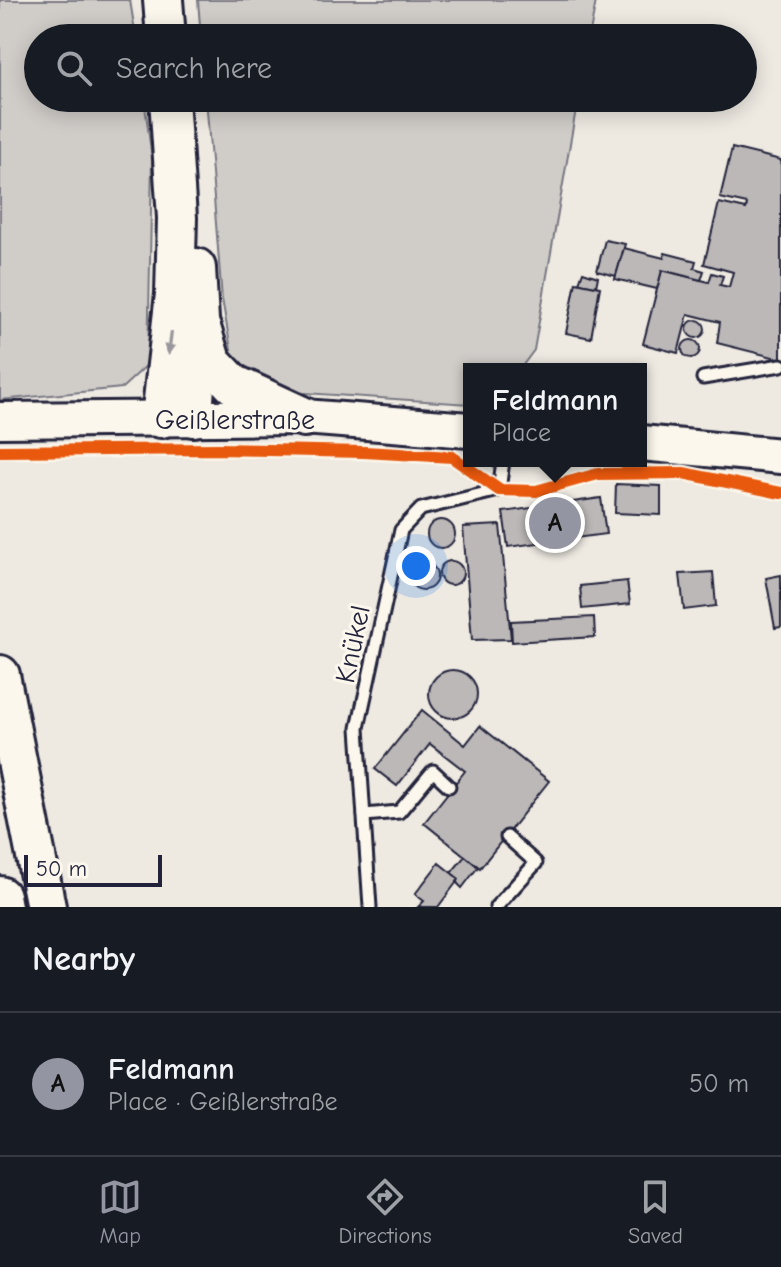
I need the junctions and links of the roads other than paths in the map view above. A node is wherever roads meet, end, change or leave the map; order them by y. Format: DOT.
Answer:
graph roads {
  1 [pos="163,0"];
  2 [pos="180,0"];
  3 [pos="165,24"];
  4 [pos="181,24"];
  5 [pos="170,112"];
  6 [pos="187,112"];
  7 [pos="199,320"];
  8 [pos="781,365"];
  9 [pos="703,378"];
  10 [pos="177,417"];
  11 [pos="304,417"];
  12 [pos="0,420"];
  13 [pos="463,430"];
  14 [pos="647,444"];
  15 [pos="781,456"];
  16 [pos="502,467"];
  17 [pos="0,675"];
  18 [pos="449,786"];
  19 [pos="364,815"];
  20 [pos="507,837"];
  21 [pos="0,896"];
  22 [pos="2,907"];
  23 [pos="46,907"];
  24 [pos="370,907"];
  25 [pos="496,907"];
  1 -- 3 [label="highway"];
  2 -- 4 [label="highway"];
  5 -- 10 [label="highway, one-way"];
  6 -- 7 [label="highway"];
  7 -- 10 [label="highway"];
  7 -- 11 [label="highway"];
  8 -- 9 [label="lane"];
  10 -- 11 [label="main road, Geißlerstraße"];
  10 -- 12 [label="main road, Geißlerstraße"];
  11 -- 13 [label="main road, Geißlerstraße"];
  14 -- 15 [label="main road"];
  16 -- 19 [label="lane, Knükel"];
  17 -- 23 [label="highway"];
  18 -- 19 [label="lane"];
  19 -- 24 [label="lane, Knükel"];
  20 -- 25 [label="lane"];
  21 -- 22 [label="highway"];
}
